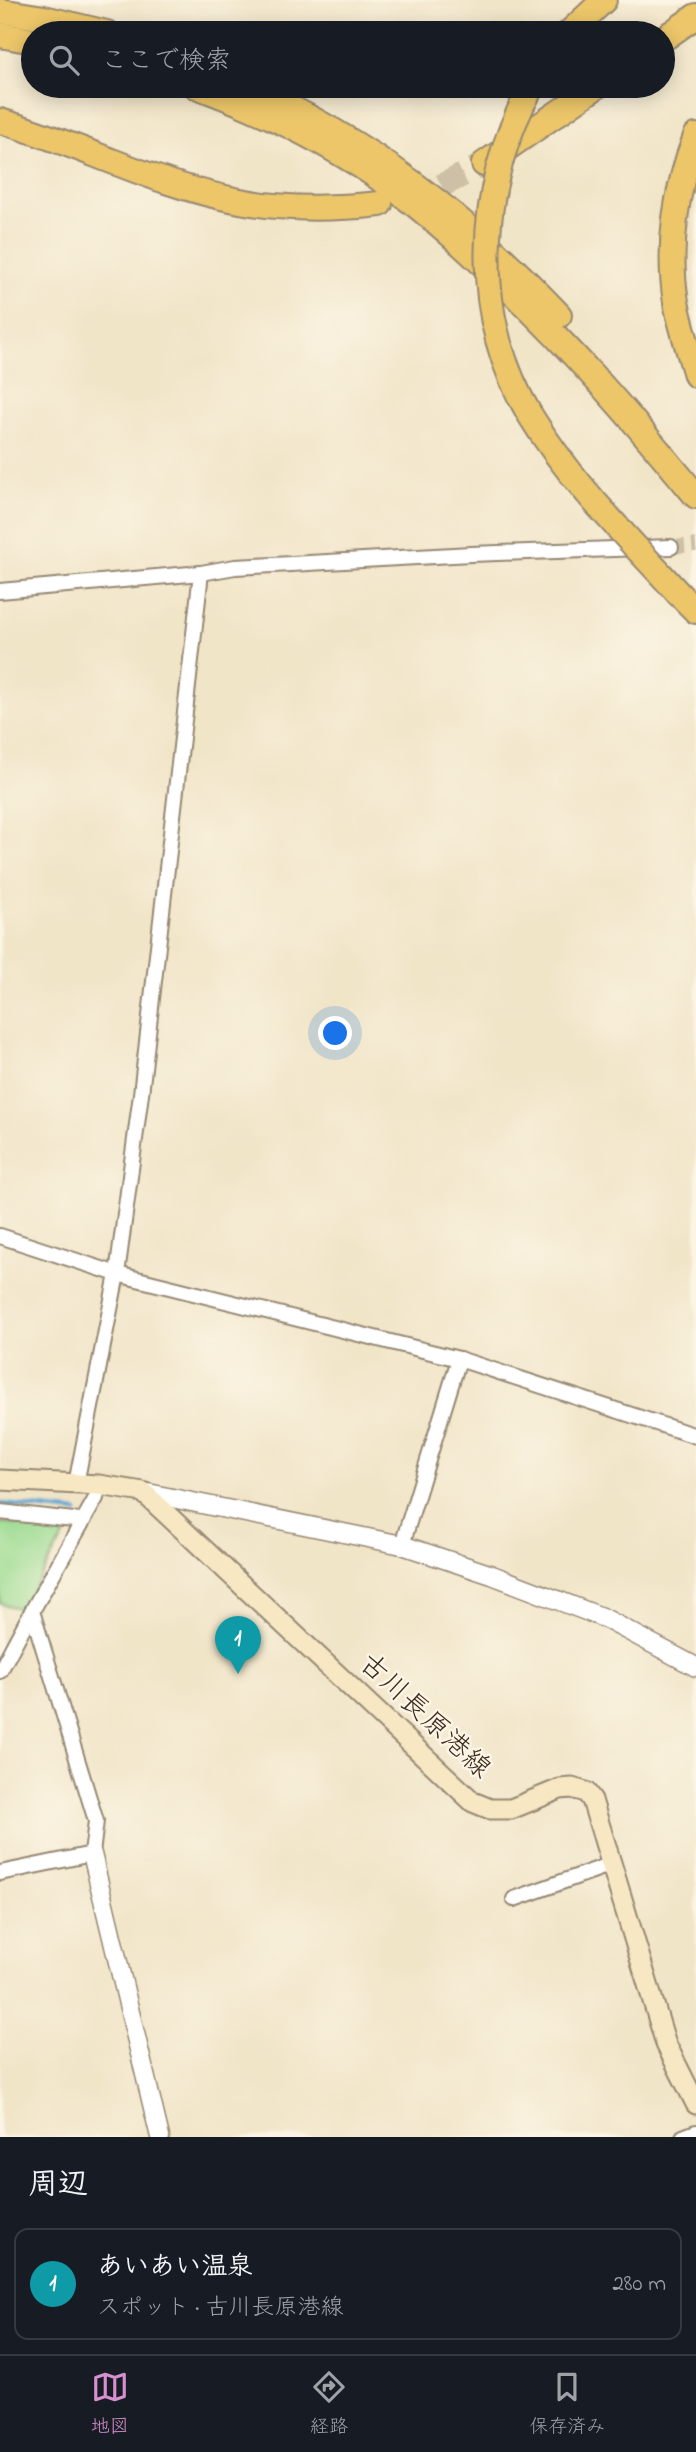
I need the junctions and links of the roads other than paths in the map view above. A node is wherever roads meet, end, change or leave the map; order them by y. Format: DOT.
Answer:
graph roads {
  1 [pos="604,0"];
  2 [pos="0,11"];
  3 [pos="696,16"];
  4 [pos="57,21"];
  5 [pos="582,21"];
  6 [pos="675,31"];
  7 [pos="0,35"];
  8 [pos="21,39"];
  9 [pos="229,98"];
  10 [pos="269,98"];
  11 [pos="526,98"];
  12 [pos="580,98"];
  13 [pos="0,121"];
  14 [pos="696,136"];
  15 [pos="484,164"];
  16 [pos="380,204"];
  17 [pos="445,218"];
  18 [pos="696,375"];
  19 [pos="696,495"];
  20 [pos="671,547"];
  21 [pos="201,573"];
  22 [pos="0,591"];
  23 [pos="688,602"];
  24 [pos="0,1236"];
  25 [pos="117,1274"];
  26 [pos="459,1359"];
  27 [pos="696,1436"];
  28 [pos="0,1480"];
  29 [pos="76,1484"];
  30 [pos="99,1485"];
  31 [pos="143,1492"];
  32 [pos="0,1512"];
  33 [pos="83,1521"];
  34 [pos="401,1545"];
  35 [pos="32,1611"];
  36 [pos="696,1668"];
  37 [pos="0,1671"];
  38 [pos="92,1854"];
  39 [pos="612,1864"];
  40 [pos="0,1873"];
  41 [pos="514,1899"];
  42 [pos="696,2104"];
  43 [pos="696,2132"];
  44 [pos="160,2137"];
  45 [pos="683,2137"];
  1 -- 5 [label="highway"];
  2 -- 4 [label="highway"];
  3 -- 6 [label="highway"];
  7 -- 8 [label="highway"];
  9 -- 17 [label="highway"];
  10 -- 17 [label="highway"];
  11 -- 23 [label="highway, bridge"];
  12 -- 15 [label="highway"];
  13 -- 16 [label="highway"];
  14 -- 18 [label="highway"];
  17 -- 19 [label="highway"];
  20 -- 21 [label="street"];
  21 -- 22 [label="street"];
  21 -- 25 [label="street"];
  24 -- 25 [label="street"];
  25 -- 26 [label="street"];
  25 -- 29 [label="street"];
  26 -- 27 [label="street"];
  26 -- 34 [label="street"];
  28 -- 29 [label="main road"];
  29 -- 30 [label="main road"];
  30 -- 31 [label="main road"];
  30 -- 33 [label="street"];
  31 -- 34 [label="street"];
  31 -- 39 [label="main road, 古川長原港線"];
  32 -- 33 [label="street"];
  33 -- 35 [label="street"];
  34 -- 36 [label="street"];
  35 -- 37 [label="street"];
  35 -- 38 [label="street"];
  38 -- 40 [label="street"];
  38 -- 44 [label="street"];
  39 -- 41 [label="street"];
  39 -- 42 [label="main road, 古川長原港線"];
  43 -- 45 [label="street"];
}
